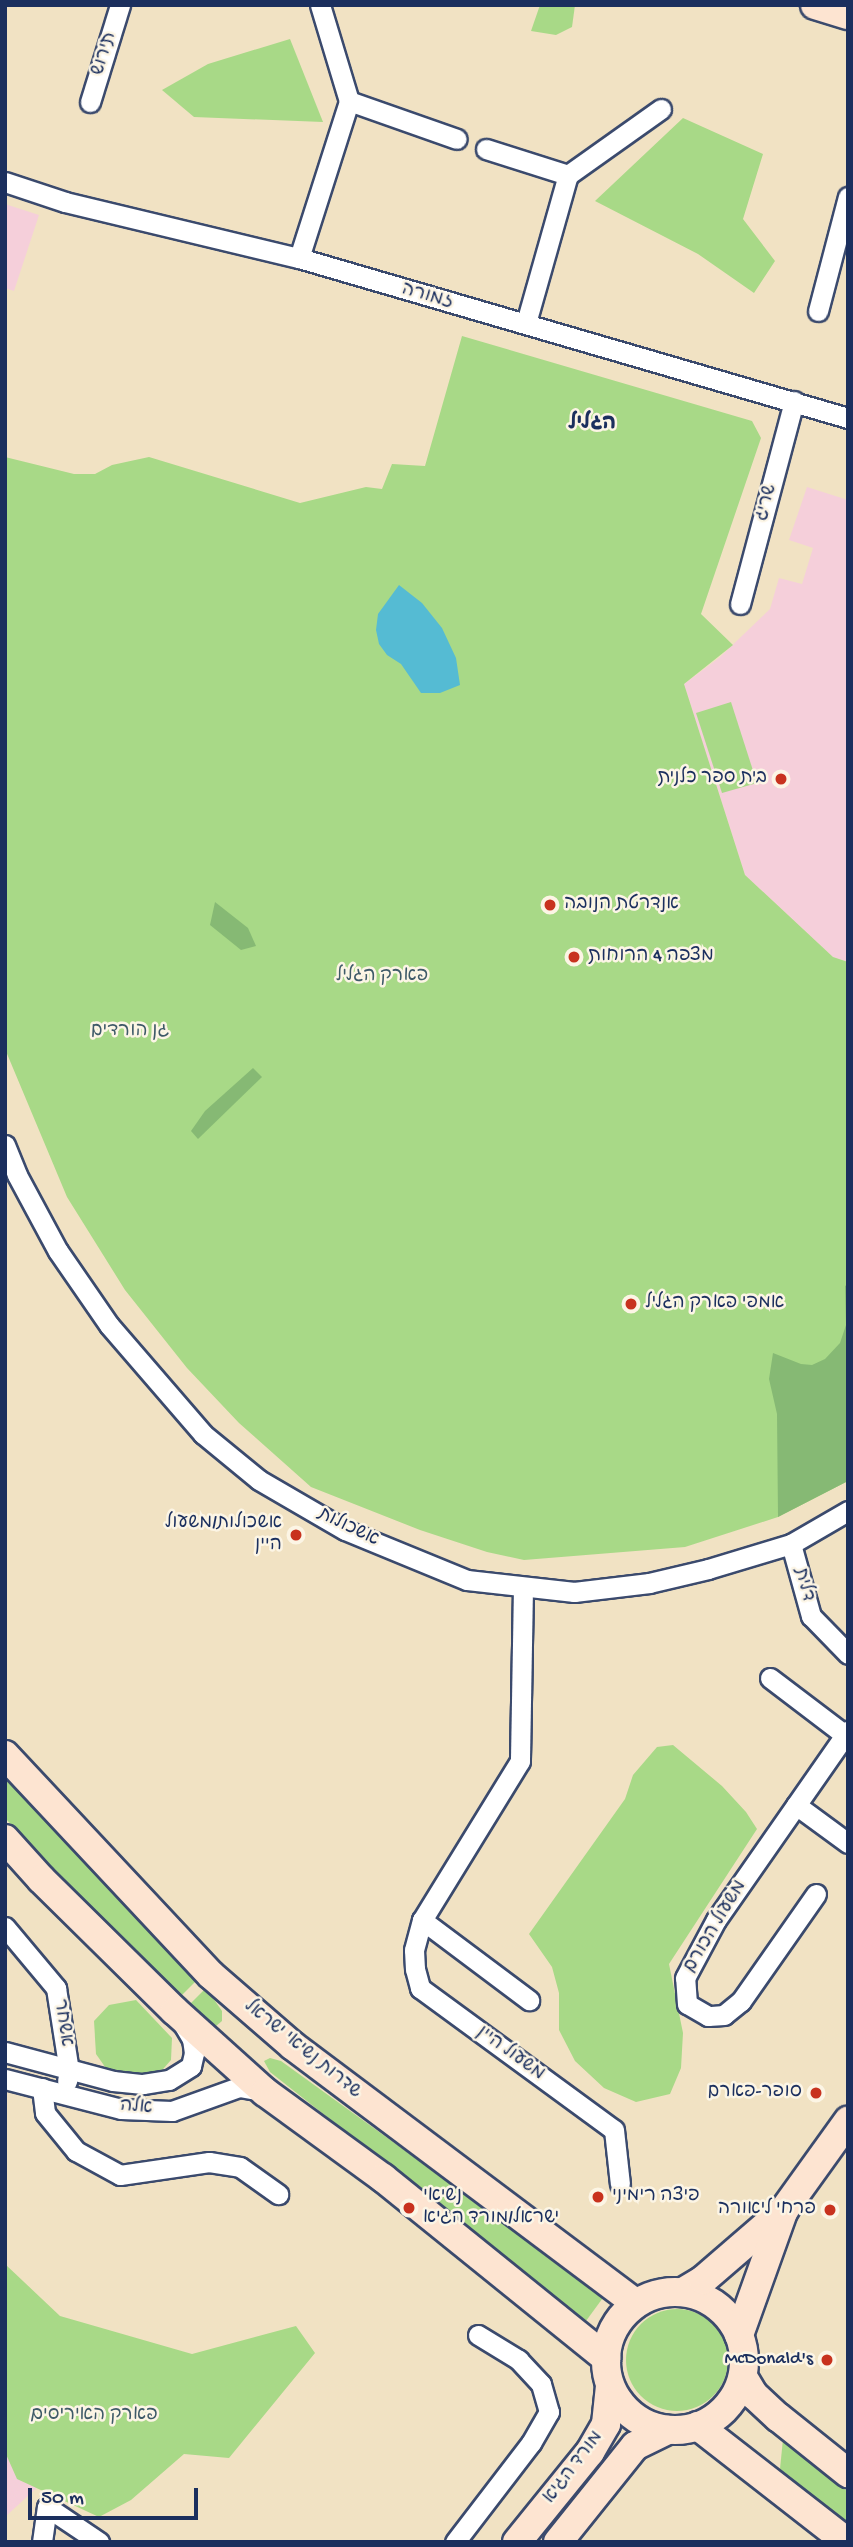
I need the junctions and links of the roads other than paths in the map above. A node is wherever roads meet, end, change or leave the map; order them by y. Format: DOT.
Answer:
graph roads {
  1 [pos="120,5"];
  2 [pos="320,5"];
  3 [pos="815,5"];
  4 [pos="848,15"];
  5 [pos="349,101"];
  6 [pos="90,103"];
  7 [pos="661,109"];
  8 [pos="457,139"];
  9 [pos="486,149"];
  10 [pos="568,174"];
  11 [pos="5,182"];
  12 [pos="848,197"];
  13 [pos="299,257"];
  14 [pos="818,311"];
  15 [pos="526,323"];
  16 [pos="794,401"];
  17 [pos="848,418"];
  18 [pos="740,604"];
  19 [pos="5,1144"];
  20 [pos="848,1511"];
  21 [pos="791,1544"];
  22 [pos="523,1587"];
  23 [pos="848,1654"];
  24 [pos="770,1678"];
  25 [pos="846,1733"];
  26 [pos="5,1755"];
  27 [pos="796,1805"];
  28 [pos="5,1839"];
  29 [pos="848,1843"];
  30 [pos="816,1894"];
  31 [pos="422,1920"];
  32 [pos="5,1927"];
  33 [pos="529,2000"];
  34 [pos="175,2011"];
  35 [pos="5,2052"];
  36 [pos="69,2071"];
  37 [pos="5,2079"];
  38 [pos="42,2088"];
  39 [pos="265,2092"];
  40 [pos="64,2094"];
  41 [pos="848,2121"];
  42 [pos="620,2184"];
  43 [pos="278,2194"];
  44 [pos="784,2210"];
  45 [pos="682,2291"];
  46 [pos="635,2303"];
  47 [pos="478,2335"];
  48 [pos="739,2335"];
  49 [pos="606,2358"];
  50 [pos="743,2377"];
  51 [pos="610,2386"];
  52 [pos="698,2426"];
  53 [pos="668,2430"];
  54 [pos="848,2473"];
  55 [pos="41,2542"];
  56 [pos="99,2542"];
  57 [pos="455,2542"];
  58 [pos="517,2542"];
  59 [pos="558,2542"];
  60 [pos="847,2542"];
  1 -- 6 [label="street, תירוש"];
  2 -- 5 [label="street"];
  3 -- 4 [label="main road"];
  5 -- 8 [label="street"];
  5 -- 13 [label="street"];
  7 -- 10 [label="street"];
  9 -- 10 [label="street"];
  10 -- 15 [label="street"];
  11 -- 13 [label="street, זמורה"];
  12 -- 14 [label="street"];
  13 -- 15 [label="street, זמורה"];
  15 -- 16 [label="street, זמורה"];
  16 -- 17 [label="street, זמורה"];
  16 -- 18 [label="street, שריג"];
  19 -- 22 [label="street, אשכולות"];
  20 -- 21 [label="street, אשכולות"];
  21 -- 22 [label="street, אשכולות"];
  21 -- 23 [label="street, דלית"];
  22 -- 31 [label="street, משעול היין"];
  24 -- 25 [label="street"];
  25 -- 27 [label="street, משעול הכורם"];
  26 -- 46 [label="main road, שדרות נשיאי ישראל"];
  27 -- 29 [label="street"];
  27 -- 30 [label="street, משעול הכורם"];
  28 -- 34 [label="main road"];
  31 -- 33 [label="street"];
  31 -- 42 [label="street, משעול היין"];
  32 -- 36 [label="street, אשחר"];
  34 -- 36 [label="street, אלה"];
  34 -- 39 [label="main road"];
  35 -- 36 [label="street, אלה"];
  36 -- 40 [label="street, אשחר"];
  37 -- 38 [label="street, אלה"];
  38 -- 40 [label="street, אלה"];
  38 -- 43 [label="street"];
  39 -- 40 [label="street, אלה"];
  39 -- 49 [label="main road"];
  41 -- 44 [label="main road"];
  44 -- 45 [label="main road"];
  44 -- 48 [label="main road"];
  45 -- 46 [label="main road"];
  45 -- 48 [label="main road"];
  46 -- 49 [label="main road"];
  47 -- 57 [label="street"];
  48 -- 50 [label="main road"];
  49 -- 51 [label="main road"];
  50 -- 52 [label="main road"];
  50 -- 54 [label="main road"];
  51 -- 53 [label="main road"];
  51 -- 58 [label="main road, מורד הגיא"];
  52 -- 53 [label="main road"];
  52 -- 60 [label="main road"];
  53 -- 59 [label="main road, מורד הגיא"];
  55 -- 56 [label="street"];
}
